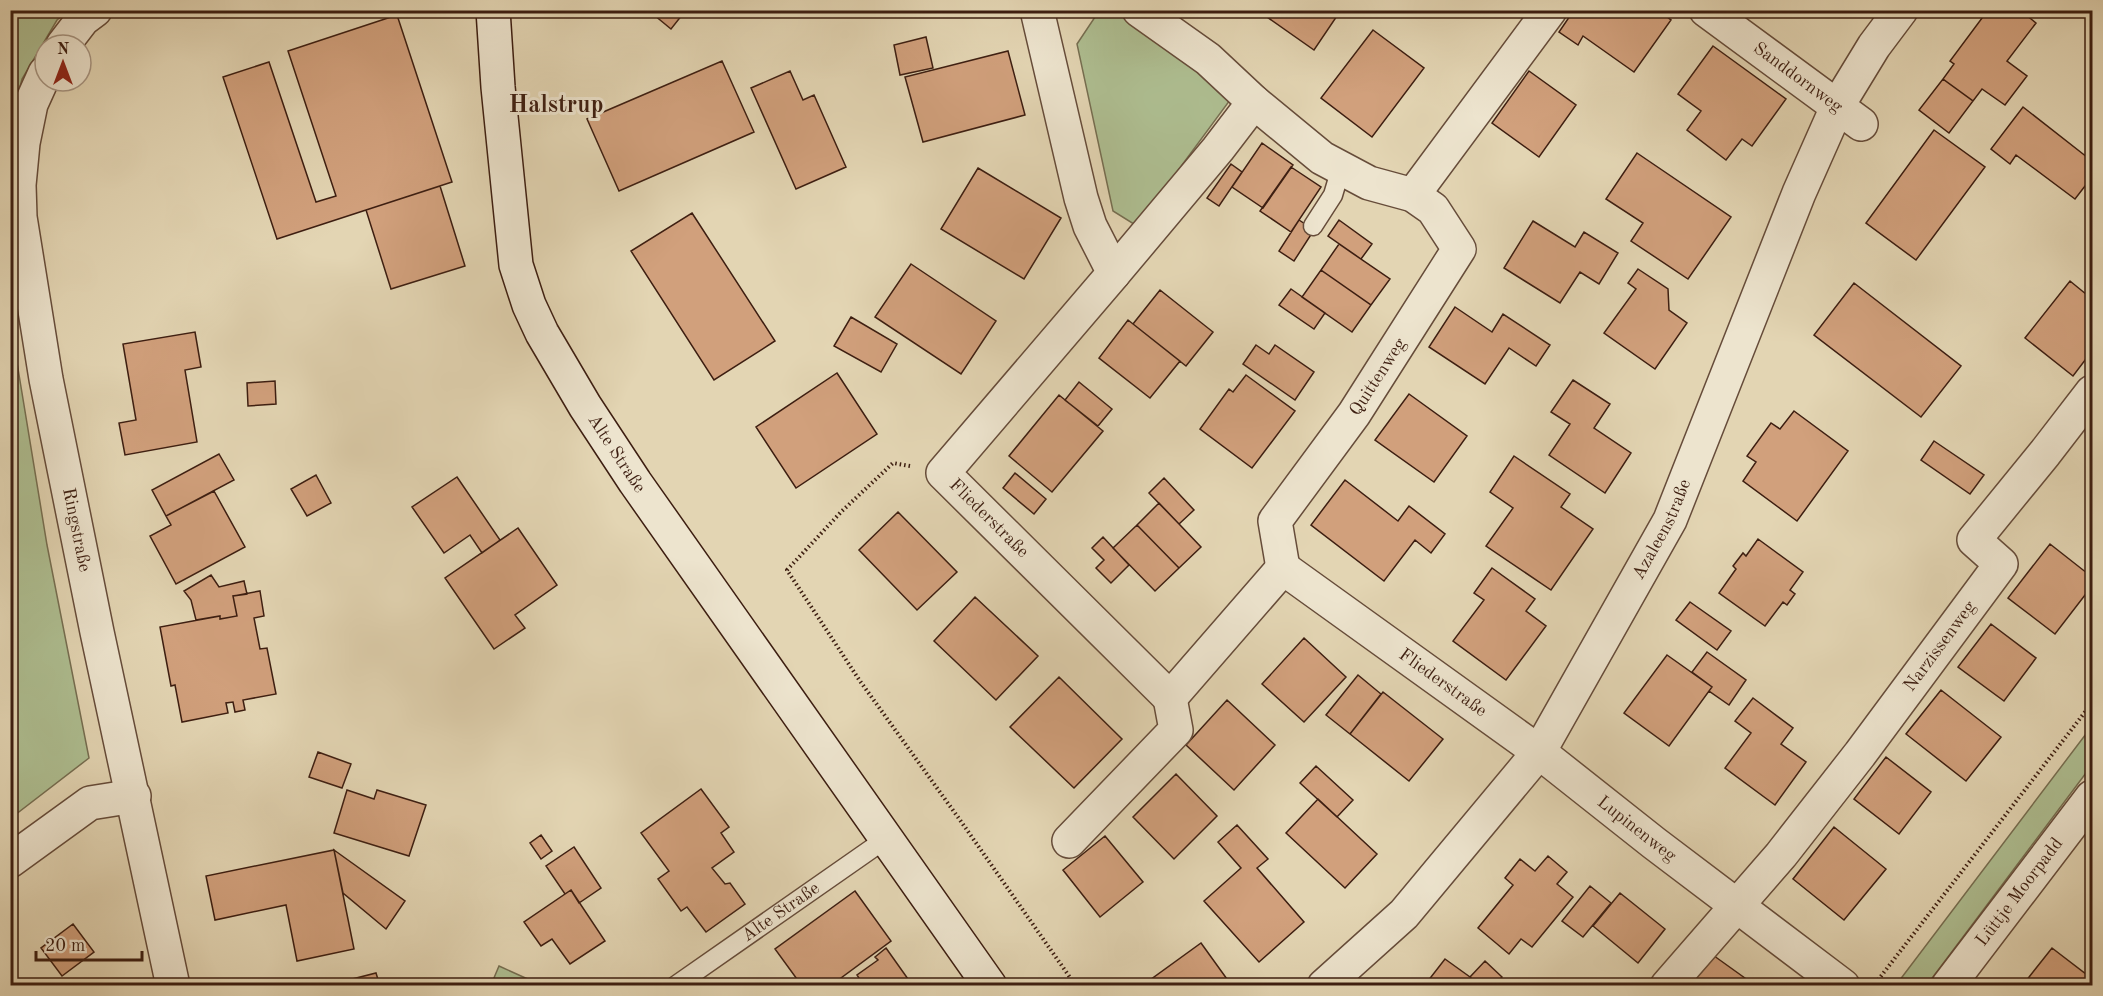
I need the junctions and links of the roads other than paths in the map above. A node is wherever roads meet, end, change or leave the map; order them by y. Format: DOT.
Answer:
graph roads {
  1 [pos="95,10"];
  2 [pos="493,10"];
  3 [pos="1037,10"];
  4 [pos="1139,10"];
  5 [pos="1550,10"];
  6 [pos="1706,10"];
  7 [pos="1901,10"];
  8 [pos="72,33"];
  9 [pos="36,93"];
  10 [pos="1254,102"];
  11 [pos="1850,115"];
  12 [pos="1341,168"];
  13 [pos="1413,195"];
  14 [pos="1313,226"];
  15 [pos="1114,273"];
  16 [pos="2092,392"];
  17 [pos="1282,568"];
  18 [pos="1170,698"];
  19 [pos="1539,752"];
  20 [pos="134,796"];
  21 [pos="2092,797"];
  22 [pos="887,838"];
  23 [pos="1069,841"];
  24 [pos="10,861"];
  25 [pos="1736,904"];
  26 [pos="173,986"];
  27 [pos="675,986"];
  28 [pos="990,986"];
  29 [pos="1324,986"];
  30 [pos="1666,986"];
  31 [pos="1843,986"];
  32 [pos="1948,986"];
  1 -- 8 [label="street"];
  2 -- 22 [label="street, Alte Straße"];
  3 -- 15 [label="street"];
  4 -- 10 [label="street, Quittenweg"];
  5 -- 13 [label="street"];
  6 -- 11 [label="street, Sanddornweg"];
  7 -- 11 [label="street, Azaleenstraße"];
  9 -- 20 [label="street, Ringstraße"];
  10 -- 12 [label="street, Quittenweg"];
  10 -- 15 [label="street, Fliederstraße"];
  11 -- 19 [label="street, Azaleenstraße"];
  12 -- 13 [label="street, Quittenweg"];
  12 -- 14 [label="lane"];
  13 -- 17 [label="street, Quittenweg"];
  15 -- 18 [label="street, Fliederstraße"];
  16 -- 25 [label="street, Narzissenweg"];
  17 -- 18 [label="street"];
  17 -- 19 [label="street, Fliederstraße"];
  18 -- 23 [label="street"];
  19 -- 25 [label="street, Lupinenweg"];
  19 -- 29 [label="street, Azaleenstraße"];
  20 -- 24 [label="street"];
  20 -- 26 [label="street, Ringstraße"];
  21 -- 32 [label="street, Lüttje Moorpadd"];
  22 -- 27 [label="lane, Alte Straße"];
  22 -- 28 [label="street, Alte Straße"];
  25 -- 30 [label="street"];
  25 -- 31 [label="street, Lupinenweg"];
}
